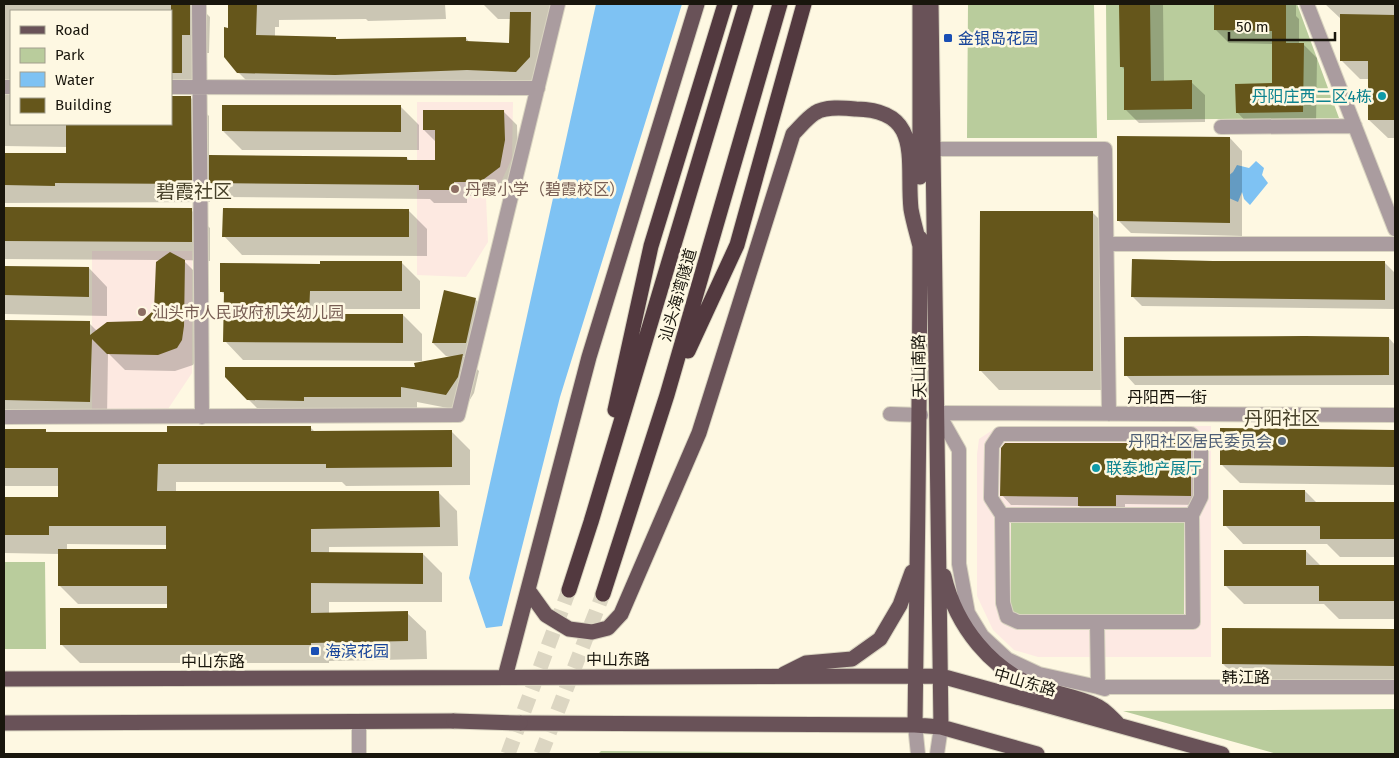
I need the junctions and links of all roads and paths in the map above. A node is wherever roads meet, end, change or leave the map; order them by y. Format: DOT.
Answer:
graph roads {
  1 [pos="199,4"];
  2 [pos="558,4"];
  3 [pos="697,4"];
  4 [pos="725,4"];
  5 [pos="746,4"];
  6 [pos="780,4"];
  7 [pos="804,4"];
  8 [pos="920,4"];
  9 [pos="932,4"];
  10 [pos="1307,4"];
  11 [pos="172,87"];
  12 [pos="200,87"];
  13 [pos="538,88"];
  14 [pos="1354,126"];
  15 [pos="1221,127"];
  16 [pos="934,149"];
  17 [pos="1395,230"];
  18 [pos="1107,244"];
  19 [pos="1395,244"];
  20 [pos="920,246"];
  21 [pos="668,395"];
  22 [pos="938,413"];
  23 [pos="890,414"];
  24 [pos="1109,414"];
  25 [pos="920,415"];
  26 [pos="1395,415"];
  27 [pos="4,417"];
  28 [pos="202,417"];
  29 [pos="1002,515"];
  30 [pos="1192,515"];
  31 [pos="592,522"];
  32 [pos="939,560"];
  33 [pos="916,562"];
  34 [pos="528,590"];
  35 [pos="569,590"];
  36 [pos="603,594"];
  37 [pos="1097,622"];
  38 [pos="780,676"];
  39 [pos="916,676"];
  40 [pos="941,676"];
  41 [pos="505,678"];
  42 [pos="4,679"];
  43 [pos="1098,687"];
  44 [pos="1395,687"];
  45 [pos="1395,695"];
  46 [pos="360,721"];
  47 [pos="4,723"];
  48 [pos="915,726"];
  49 [pos="941,727"];
  50 [pos="1122,727"];
  51 [pos="360,754"];
  52 [pos="918,754"];
  53 [pos="937,754"];
  54 [pos="1037,754"];
  55 [pos="1222,754"];
  1 -- 12 [label="street"];
  2 -- 13 [label="street"];
  3 -- 34 [label="main road"];
  4 -- 31 [label="highway"];
  5 -- 31 [label="highway, 汕头海湾隧道"];
  6 -- 21 [label="highway, 汕头海湾隧道"];
  7 -- 21 [label="highway"];
  8 -- 20 [label="main road, 天山南路"];
  9 -- 16 [label="main road, 天山南路"];
  10 -- 14 [label="street"];
  11 -- 12 [label="street"];
  12 -- 13 [label="street"];
  12 -- 28 [label="street"];
  13 -- 28 [label="street"];
  14 -- 15 [label="street"];
  14 -- 17 [label="street"];
  16 -- 18 [label="street"];
  16 -- 22 [label="main road, 天山南路"];
  18 -- 19 [label="street"];
  18 -- 24 [label="street"];
  20 -- 25 [label="main road, 天山南路"];
  20 -- 34 [label="main road"];
  21 -- 36 [label="highway, 汕头海湾隧道"];
  22 -- 24 [label="street, 丹阳西一街"];
  22 -- 32 [label="main road, 天山南路"];
  22 -- 43 [label="street"];
  23 -- 25 [label="street"];
  24 -- 26 [label="street, 丹阳西一街"];
  25 -- 33 [label="main road, 天山南路"];
  27 -- 28 [label="street"];
  29 -- 30 [label="street"];
  29 -- 30 [label="street"];
  29 -- 37 [label="street"];
  30 -- 37 [label="street"];
  31 -- 35 [label="highway, 汕头海湾隧道"];
  32 -- 40 [label="main road, 天山南路"];
  32 -- 50 [label="main road"];
  33 -- 38 [label="main road"];
  33 -- 39 [label="main road, 天山南路"];
  34 -- 41 [label="main road"];
  37 -- 43 [label="street"];
  38 -- 39 [label="main road, 中山东路"];
  38 -- 41 [label="main road, 中山东路"];
  39 -- 40 [label="main road, 中山东路"];
  39 -- 48 [label="main road, 天山南路"];
  40 -- 49 [label="main road, 天山南路"];
  40 -- 50 [label="main road, 中山东路"];
  41 -- 42 [label="main road, 中山东路"];
  43 -- 44 [label="street, 韩江路"];
  43 -- 45 [label="street, 韩江路"];
  46 -- 47 [label="main road"];
  46 -- 48 [label="main road, bridge"];
  46 -- 51 [label="street"];
  48 -- 49 [label="main road"];
  48 -- 52 [label="street"];
  49 -- 53 [label="street"];
  49 -- 54 [label="main road"];
  50 -- 55 [label="main road, 中山东路"];
}
